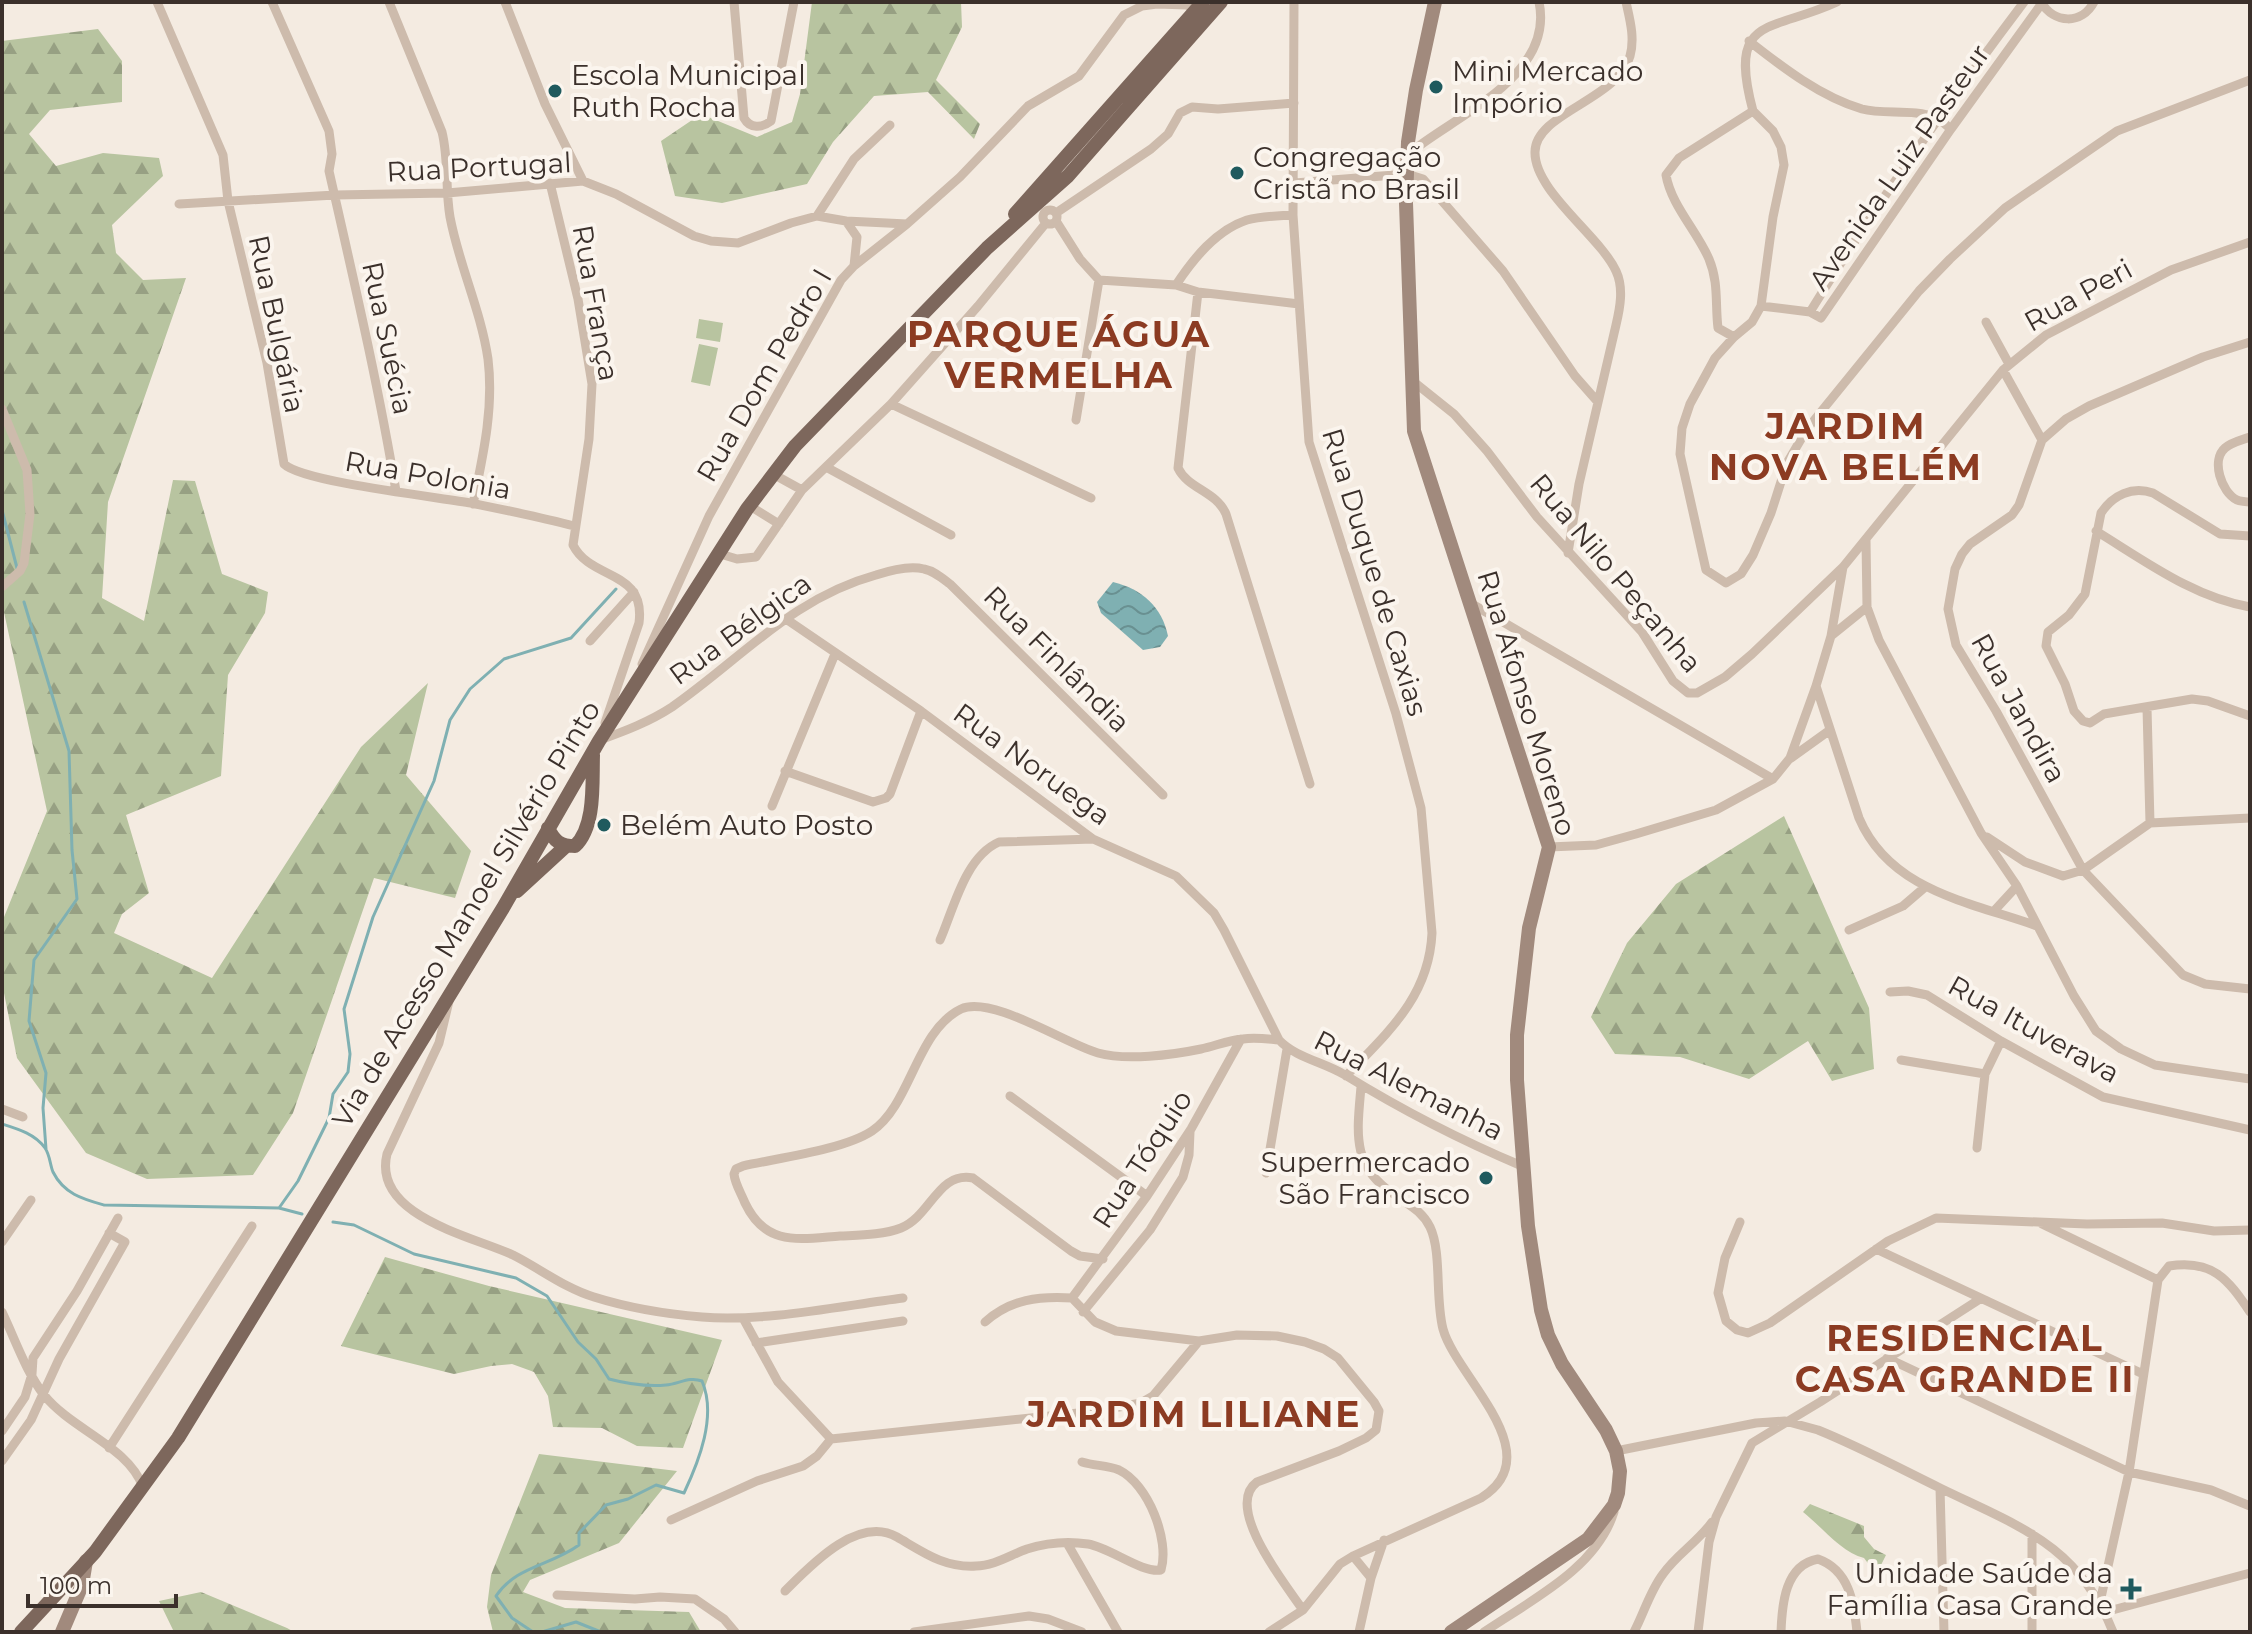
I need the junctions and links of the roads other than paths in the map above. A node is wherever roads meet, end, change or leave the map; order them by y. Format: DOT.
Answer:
graph roads {
  1 [pos="157,2"];
  2 [pos="272,2"];
  3 [pos="389,2"];
  4 [pos="505,2"];
  5 [pos="734,2"];
  6 [pos="794,2"];
  7 [pos="1221,2"];
  8 [pos="1294,2"];
  9 [pos="1435,2"];
  10 [pos="1539,2"];
  11 [pos="1626,2"];
  12 [pos="1837,2"];
  13 [pos="2024,2"];
  14 [pos="2094,2"];
  15 [pos="2041,3"];
  16 [pos="1200,7"];
  17 [pos="1749,41"];
  18 [pos="1173,58"];
  19 [pos="2250,80"];
  20 [pos="1294,103"];
  21 [pos="1753,111"];
  22 [pos="1936,118"];
  23 [pos="890,125"];
  24 [pos="1951,129"];
  25 [pos="1407,168"];
  26 [pos="583,181"];
  27 [pos="550,183"];
  28 [pos="1295,183"];
  29 [pos="447,193"];
  30 [pos="335,195"];
  31 [pos="228,201"];
  32 [pos="179,204"];
  33 [pos="1047,208"];
  34 [pos="1293,215"];
  35 [pos="817,216"];
  36 [pos="846,221"];
  37 [pos="907,224"];
  38 [pos="2250,242"];
  39 [pos="854,266"];
  40 [pos="1099,280"];
  41 [pos="1176,285"];
  42 [pos="1198,292"];
  43 [pos="1299,304"];
  44 [pos="1761,306"];
  45 [pos="1810,312"];
  46 [pos="1986,322"];
  47 [pos="1734,337"];
  48 [pos="2250,342"];
  49 [pos="2006,367"];
  50 [pos="1414,382"];
  51 [pos="1597,401"];
  52 [pos="891,404"];
  53 [pos="2,409"];
  54 [pos="1076,420"];
  55 [pos="2250,437"];
  56 [pos="2042,440"];
  57 [pos="282,457"];
  58 [pos="826,467"];
  59 [pos="773,474"];
  60 [pos="802,490"];
  61 [pos="396,491"];
  62 [pos="1091,498"];
  63 [pos="2250,502"];
  64 [pos="473,504"];
  65 [pos="750,506"];
  66 [pos="779,524"];
  67 [pos="574,526"];
  68 [pos="2096,531"];
  69 [pos="951,535"];
  70 [pos="2250,536"];
  71 [pos="1866,540"];
  72 [pos="717,553"];
  73 [pos="1568,553"];
  74 [pos="912,567"];
  75 [pos="1843,567"];
  76 [pos="2,587"];
  77 [pos="634,592"];
  78 [pos="1471,604"];
  79 [pos="1867,607"];
  80 [pos="2250,607"];
  81 [pos="786,619"];
  82 [pos="1831,636"];
  83 [pos="590,641"];
  84 [pos="835,654"];
  85 [pos="1816,686"];
  86 [pos="627,697"];
  87 [pos="2147,708"];
  88 [pos="921,711"];
  89 [pos="2250,716"];
  90 [pos="1830,730"];
  91 [pos="596,745"];
  92 [pos="1790,758"];
  93 [pos="785,771"];
  94 [pos="1773,779"];
  95 [pos="1310,784"];
  96 [pos="1163,795"];
  97 [pos="772,806"];
  98 [pos="2250,818"];
  99 [pos="2150,823"];
  100 [pos="548,828"];
  101 [pos="1981,833"];
  102 [pos="1093,839"];
  103 [pos="566,846"];
  104 [pos="1549,847"];
  105 [pos="2083,870"];
  106 [pos="2017,886"];
  107 [pos="1924,888"];
  108 [pos="507,899"];
  109 [pos="1994,911"];
  110 [pos="2037,926"];
  111 [pos="1849,930"];
  112 [pos="940,940"];
  113 [pos="2250,989"];
  114 [pos="1890,992"];
  115 [pos="451,993"];
  116 [pos="1241,1039"];
  117 [pos="1279,1040"];
  118 [pos="2001,1041"];
  119 [pos="1287,1049"];
  120 [pos="1901,1060"];
  121 [pos="1985,1074"];
  122 [pos="1346,1076"];
  123 [pos="2250,1079"];
  124 [pos="1361,1087"];
  125 [pos="1010,1096"];
  126 [pos="2,1109"];
  127 [pos="23,1117"];
  128 [pos="1191,1129"];
  129 [pos="2250,1130"];
  130 [pos="1977,1148"];
  131 [pos="1522,1166"];
  132 [pos="1266,1173"];
  133 [pos="1147,1196"];
  134 [pos="31,1200"];
  135 [pos="118,1218"];
  136 [pos="2036,1221"];
  137 [pos="1740,1222"];
  138 [pos="252,1226"];
  139 [pos="2250,1230"];
  140 [pos="109,1233"];
  141 [pos="2,1242"];
  142 [pos="1876,1249"];
  143 [pos="1103,1259"];
  144 [pos="2158,1280"];
  145 [pos="2245,1296"];
  146 [pos="903,1298"];
  147 [pos="1072,1298"];
  148 [pos="1980,1299"];
  149 [pos="2,1312"];
  150 [pos="1083,1312"];
  151 [pos="2250,1312"];
  152 [pos="743,1318"];
  153 [pos="903,1321"];
  154 [pos="985,1322"];
  155 [pos="1199,1341"];
  156 [pos="756,1343"];
  157 [pos="1887,1358"];
  158 [pos="32,1374"];
  159 [pos="2143,1374"];
  160 [pos="44,1395"];
  161 [pos="1785,1421"];
  162 [pos="2,1431"];
  163 [pos="831,1439"];
  164 [pos="109,1448"];
  165 [pos="1616,1451"];
  166 [pos="2,1461"];
  167 [pos="1082,1462"];
  168 [pos="2129,1472"];
  169 [pos="143,1487"];
  170 [pos="1940,1488"];
  171 [pos="1616,1500"];
  172 [pos="2250,1506"];
  173 [pos="1716,1517"];
  174 [pos="671,1520"];
  175 [pos="2032,1534"];
  176 [pos="1384,1540"];
  177 [pos="1067,1543"];
  178 [pos="1353,1556"];
  179 [pos="86,1561"];
  180 [pos="2250,1573"];
  181 [pos="1371,1578"];
  182 [pos="785,1591"];
  183 [pos="557,1595"];
  184 [pos="2100,1602"];
  185 [pos="1303,1610"];
  186 [pos="2105,1612"];
  187 [pos="29,1628"];
  188 [pos="62,1632"];
  189 [pos="735,1632"];
  190 [pos="914,1632"];
  191 [pos="1082,1632"];
  192 [pos="1118,1632"];
  193 [pos="1269,1632"];
  194 [pos="1359,1632"];
  195 [pos="1451,1632"];
  196 [pos="1484,1632"];
  197 [pos="1634,1632"];
  198 [pos="1698,1632"];
  199 [pos="1781,1632"];
  200 [pos="1857,1632"];
  201 [pos="1944,1632"];
  202 [pos="2032,1632"];
  203 [pos="2113,1632"];
  1 -- 31 [label="street, Rua Bulgária"];
  2 -- 30 [label="street, Rua Suécia"];
  3 -- 29 [label="street"];
  4 -- 26 [label="street"];
  5 -- 6 [label="street"];
  7 -- 18 [label="main road, Via de Acesso Manoel Silvério Pinto"];
  8 -- 20 [label="street, Rua Duque de Caxias"];
  9 -- 25 [label="main road, Rua Afonso Moreno"];
  10 -- 25 [label="street"];
  11 -- 51 [label="street"];
  12 -- 17 [label="street"];
  13 -- 22 [label="street, Avenida Luiz Pasteur"];
  14 -- 15 [label="street"];
  15 -- 24 [label="street, Avenida Luiz Pasteur"];
  16 -- 18 [label="main road"];
  16 -- 33 [label="main road, Via de Acesso Manoel Silvério Pinto"];
  16 -- 37 [label="street, Rua Dom Pedro I"];
  17 -- 21 [label="street"];
  17 -- 22 [label="street"];
  18 -- 33 [label="main road, Via de Acesso Manoel Silvério Pinto"];
  19 -- 47 [label="street"];
  20 -- 28 [label="street, Rua Duque de Caxias"];
  20 -- 33 [label="street"];
  21 -- 44 [label="street"];
  21 -- 47 [label="street"];
  22 -- 24 [label="street"];
  22 -- 45 [label="street, Avenida Luiz Pasteur"];
  23 -- 35 [label="street"];
  24 -- 45 [label="street, Avenida Luiz Pasteur"];
  25 -- 28 [label="street"];
  25 -- 50 [label="main road, Rua Afonso Moreno"];
  25 -- 51 [label="street"];
  26 -- 27 [label="street, Rua Portugal"];
  26 -- 35 [label="street, Rua Portugal"];
  27 -- 29 [label="street, Rua Portugal"];
  27 -- 67 [label="street, Rua França"];
  28 -- 34 [label="street, Rua Duque de Caxias"];
  29 -- 30 [label="street, Rua Portugal"];
  29 -- 64 [label="street"];
  30 -- 31 [label="street, Rua Portugal"];
  30 -- 61 [label="street, Rua Suécia"];
  31 -- 32 [label="street, Rua Portugal"];
  31 -- 57 [label="street, Rua Bulgária"];
  33 -- 40 [label="street"];
  33 -- 52 [label="street"];
  33 -- 59 [label="main road, Via de Acesso Manoel Silvério Pinto"];
  34 -- 41 [label="street"];
  34 -- 43 [label="street, Rua Duque de Caxias"];
  35 -- 36 [label="street, Rua Portugal"];
  36 -- 37 [label="street, Rua Portugal"];
  36 -- 39 [label="street"];
  37 -- 39 [label="street, Rua Dom Pedro I"];
  38 -- 49 [label="street, Rua Peri"];
  39 -- 86 [label="street, Rua Dom Pedro I"];
  40 -- 41 [label="street"];
  40 -- 54 [label="street"];
  41 -- 42 [label="street"];
  42 -- 43 [label="street"];
  42 -- 95 [label="street"];
  43 -- 122 [label="street, Rua Duque de Caxias"];
  44 -- 45 [label="street"];
  44 -- 47 [label="street"];
  46 -- 49 [label="street"];
  48 -- 56 [label="street"];
  49 -- 56 [label="street"];
  49 -- 71 [label="street, Rua Peri"];
  50 -- 73 [label="street, Rua Nilo Peçanha"];
  50 -- 78 [label="main road, Rua Afonso Moreno"];
  51 -- 73 [label="street"];
  52 -- 58 [label="street"];
  52 -- 62 [label="street"];
  53 -- 76 [label="street"];
  55 -- 63 [label="street"];
  56 -- 105 [label="street, Rua Jandira"];
  57 -- 61 [label="street, Rua Polonia"];
  58 -- 60 [label="street"];
  58 -- 69 [label="street"];
  59 -- 60 [label="street"];
  59 -- 65 [label="main road, Via de Acesso Manoel Silvério Pinto"];
  60 -- 66 [label="street"];
  61 -- 64 [label="street, Rua Polonia"];
  64 -- 67 [label="street, Rua Polonia"];
  65 -- 66 [label="street"];
  65 -- 72 [label="main road, Via de Acesso Manoel Silvério Pinto"];
  66 -- 72 [label="street"];
  67 -- 77 [label="street"];
  68 -- 70 [label="street"];
  68 -- 80 [label="street"];
  68 -- 87 [label="street"];
  71 -- 75 [label="street, Rua Nilo Peçanha"];
  71 -- 79 [label="street"];
  72 -- 86 [label="main road, Via de Acesso Manoel Silvério Pinto"];
  73 -- 75 [label="street, Rua Nilo Peçanha"];
  74 -- 81 [label="street, Rua Bélgica"];
  74 -- 96 [label="street, Rua Finlândia"];
  75 -- 82 [label="street"];
  77 -- 83 [label="street"];
  77 -- 91 [label="street"];
  78 -- 94 [label="street"];
  78 -- 104 [label="main road, Rua Afonso Moreno"];
  79 -- 82 [label="street"];
  79 -- 101 [label="street"];
  81 -- 84 [label="street, Rua Noruega"];
  81 -- 91 [label="street, Rua Bélgica"];
  82 -- 85 [label="street"];
  84 -- 88 [label="street, Rua Noruega"];
  84 -- 93 [label="street"];
  85 -- 90 [label="street"];
  85 -- 92 [label="street"];
  86 -- 91 [label="main road, Via de Acesso Manoel Silvério Pinto"];
  87 -- 89 [label="street"];
  87 -- 99 [label="street"];
  88 -- 93 [label="street"];
  88 -- 102 [label="street, Rua Noruega"];
  90 -- 92 [label="street"];
  90 -- 107 [label="street"];
  91 -- 100 [label="main road, Via de Acesso Manoel Silvério Pinto"];
  91 -- 103 [label="main road"];
  92 -- 94 [label="street"];
  93 -- 97 [label="street"];
  94 -- 104 [label="street"];
  98 -- 99 [label="street"];
  99 -- 105 [label="street"];
  100 -- 103 [label="main road"];
  100 -- 108 [label="main road, Via de Acesso Manoel Silvério Pinto"];
  101 -- 105 [label="street"];
  101 -- 106 [label="street"];
  102 -- 112 [label="street"];
  102 -- 117 [label="street, Rua Noruega"];
  103 -- 108 [label="main road"];
  104 -- 131 [label="main road, Rua Afonso Moreno"];
  105 -- 113 [label="street, Rua Jandira"];
  106 -- 109 [label="street"];
  106 -- 110 [label="street"];
  107 -- 109 [label="street"];
  107 -- 111 [label="street"];
  108 -- 115 [label="main road, Via de Acesso Manoel Silvério Pinto"];
  109 -- 110 [label="street"];
  110 -- 123 [label="street"];
  114 -- 118 [label="street, Rua Ituverava"];
  115 -- 152 [label="street"];
  115 -- 169 [label="main road, Via de Acesso Manoel Silvério Pinto"];
  116 -- 117 [label="street"];
  116 -- 128 [label="street, Rua Tóquio"];
  116 -- 143 [label="street"];
  117 -- 119 [label="street, Rua Alemanha"];
  118 -- 121 [label="street"];
  118 -- 129 [label="street, Rua Ituverava"];
  119 -- 122 [label="street, Rua Alemanha"];
  119 -- 132 [label="street"];
  120 -- 121 [label="street"];
  121 -- 130 [label="street"];
  122 -- 124 [label="street, Rua Alemanha"];
  124 -- 131 [label="street, Rua Alemanha"];
  124 -- 176 [label="street"];
  125 -- 133 [label="street"];
  126 -- 127 [label="street"];
  128 -- 133 [label="street, Rua Tóquio"];
  128 -- 150 [label="street"];
  131 -- 165 [label="main road, Rua Afonso Moreno"];
  133 -- 143 [label="street, Rua Tóquio"];
  134 -- 141 [label="street"];
  135 -- 140 [label="street"];
  136 -- 139 [label="street"];
  136 -- 142 [label="street"];
  136 -- 144 [label="street"];
  137 -- 142 [label="street"];
  138 -- 164 [label="street"];
  140 -- 158 [label="street"];
  140 -- 160 [label="street"];
  142 -- 148 [label="street"];
  143 -- 147 [label="street, Rua Tóquio"];
  144 -- 145 [label="street"];
  144 -- 159 [label="street"];
  145 -- 151 [label="street"];
  146 -- 152 [label="street"];
  147 -- 150 [label="street"];
  147 -- 154 [label="street"];
  148 -- 157 [label="street"];
  148 -- 159 [label="street"];
  149 -- 158 [label="street"];
  150 -- 155 [label="street"];
  152 -- 156 [label="street"];
  153 -- 156 [label="street"];
  155 -- 163 [label="street"];
  155 -- 185 [label="street"];
  156 -- 163 [label="street"];
  157 -- 161 [label="street"];
  157 -- 168 [label="street"];
  158 -- 160 [label="street"];
  158 -- 162 [label="street"];
  159 -- 168 [label="street"];
  160 -- 164 [label="street"];
  160 -- 166 [label="street"];
  161 -- 165 [label="street"];
  161 -- 170 [label="street"];
  161 -- 173 [label="street"];
  163 -- 174 [label="street"];
  164 -- 169 [label="street"];
  165 -- 171 [label="main road, Rua Afonso Moreno"];
  167 -- 177 [label="street"];
  168 -- 172 [label="street"];
  168 -- 184 [label="street"];
  169 -- 179 [label="main road, Via de Acesso Manoel Silvério Pinto"];
  170 -- 175 [label="street"];
  170 -- 201 [label="street"];
  171 -- 195 [label="main road"];
  171 -- 196 [label="street, Rua Afonso Moreno"];
  173 -- 197 [label="street"];
  173 -- 198 [label="street"];
  175 -- 184 [label="street"];
  175 -- 202 [label="street"];
  176 -- 178 [label="street"];
  176 -- 181 [label="street"];
  177 -- 182 [label="street"];
  177 -- 192 [label="street"];
  178 -- 181 [label="street"];
  178 -- 185 [label="street"];
  179 -- 187 [label="main road, Via de Acesso Manoel Silvério Pinto"];
  179 -- 188 [label="main road"];
  180 -- 186 [label="street"];
  181 -- 194 [label="street"];
  183 -- 189 [label="street"];
  184 -- 186 [label="street"];
  185 -- 193 [label="street"];
  186 -- 203 [label="street"];
  190 -- 191 [label="street"];
  199 -- 200 [label="street"];
}
